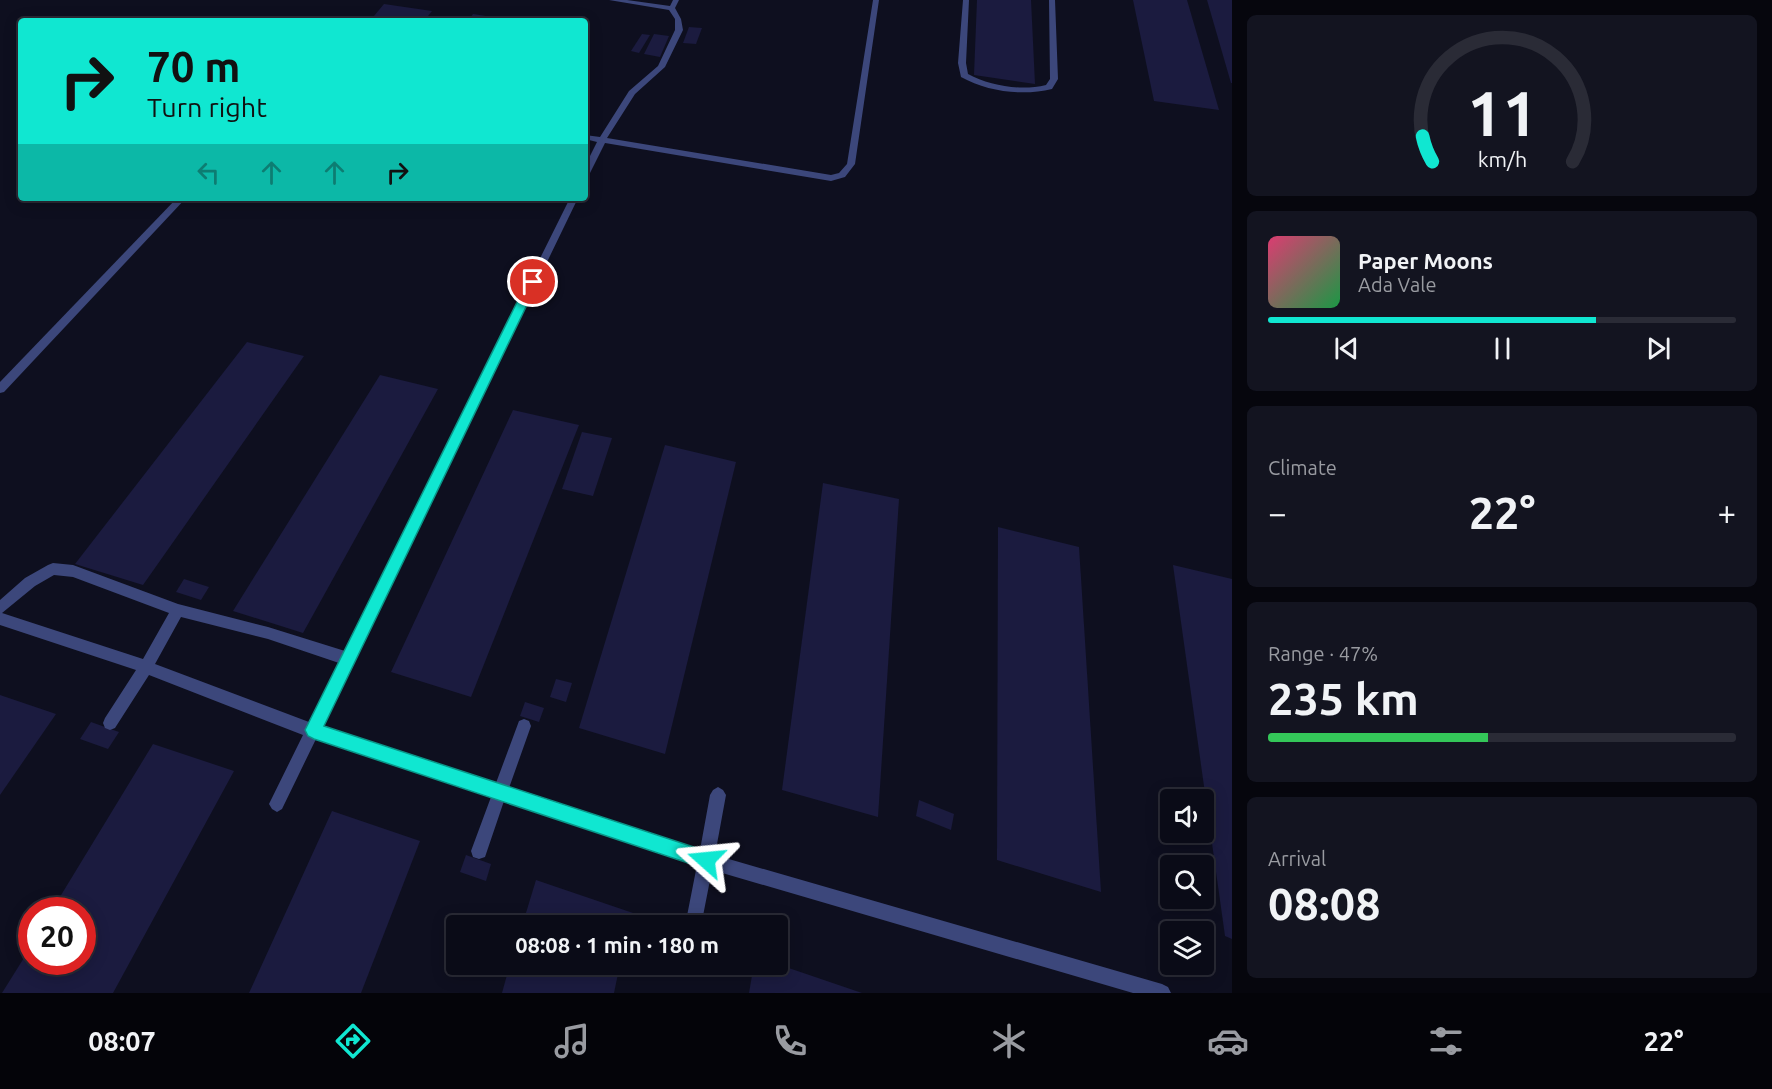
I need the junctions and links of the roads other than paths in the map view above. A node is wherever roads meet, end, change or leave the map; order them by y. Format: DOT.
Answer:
graph roads {
  1 [pos="612,0"];
  2 [pos="676,0"];
  3 [pos="876,0"];
  4 [pos="966,0"];
  5 [pos="1052,0"];
  6 [pos="672,8"];
  7 [pos="588,138"];
  8 [pos="602,140"];
  9 [pos="588,169"];
  10 [pos="179,201"];
  11 [pos="573,201"];
  12 [pos="0,389"];
  13 [pos="0,608"];
  14 [pos="178,609"];
  15 [pos="0,619"];
  16 [pos="349,658"];
  17 [pos="146,667"];
  18 [pos="110,723"];
  19 [pos="524,726"];
  20 [pos="314,730"];
  21 [pos="500,792"];
  22 [pos="718,795"];
  23 [pos="277,804"];
  24 [pos="479,851"];
  25 [pos="706,860"];
  26 [pos="695,915"];
  27 [pos="1162,993"];
  1 -- 6 [label="lane"];
  2 -- 6 [label="lane"];
  3 -- 8 [label="lane"];
  4 -- 5 [label="lane"];
  6 -- 8 [label="lane"];
  7 -- 8 [label="lane"];
  8 -- 9 [label="lane"];
  10 -- 12 [label="lane"];
  11 -- 16 [label="lane"];
  13 -- 14 [label="lane"];
  14 -- 16 [label="lane"];
  14 -- 17 [label="lane"];
  15 -- 17 [label="lane"];
  16 -- 20 [label="lane"];
  17 -- 18 [label="lane"];
  17 -- 20 [label="lane"];
  19 -- 21 [label="lane"];
  20 -- 21 [label="lane"];
  20 -- 23 [label="lane"];
  21 -- 24 [label="lane"];
  21 -- 25 [label="lane"];
  22 -- 25 [label="lane"];
  25 -- 26 [label="lane"];
  25 -- 27 [label="lane"];
}
